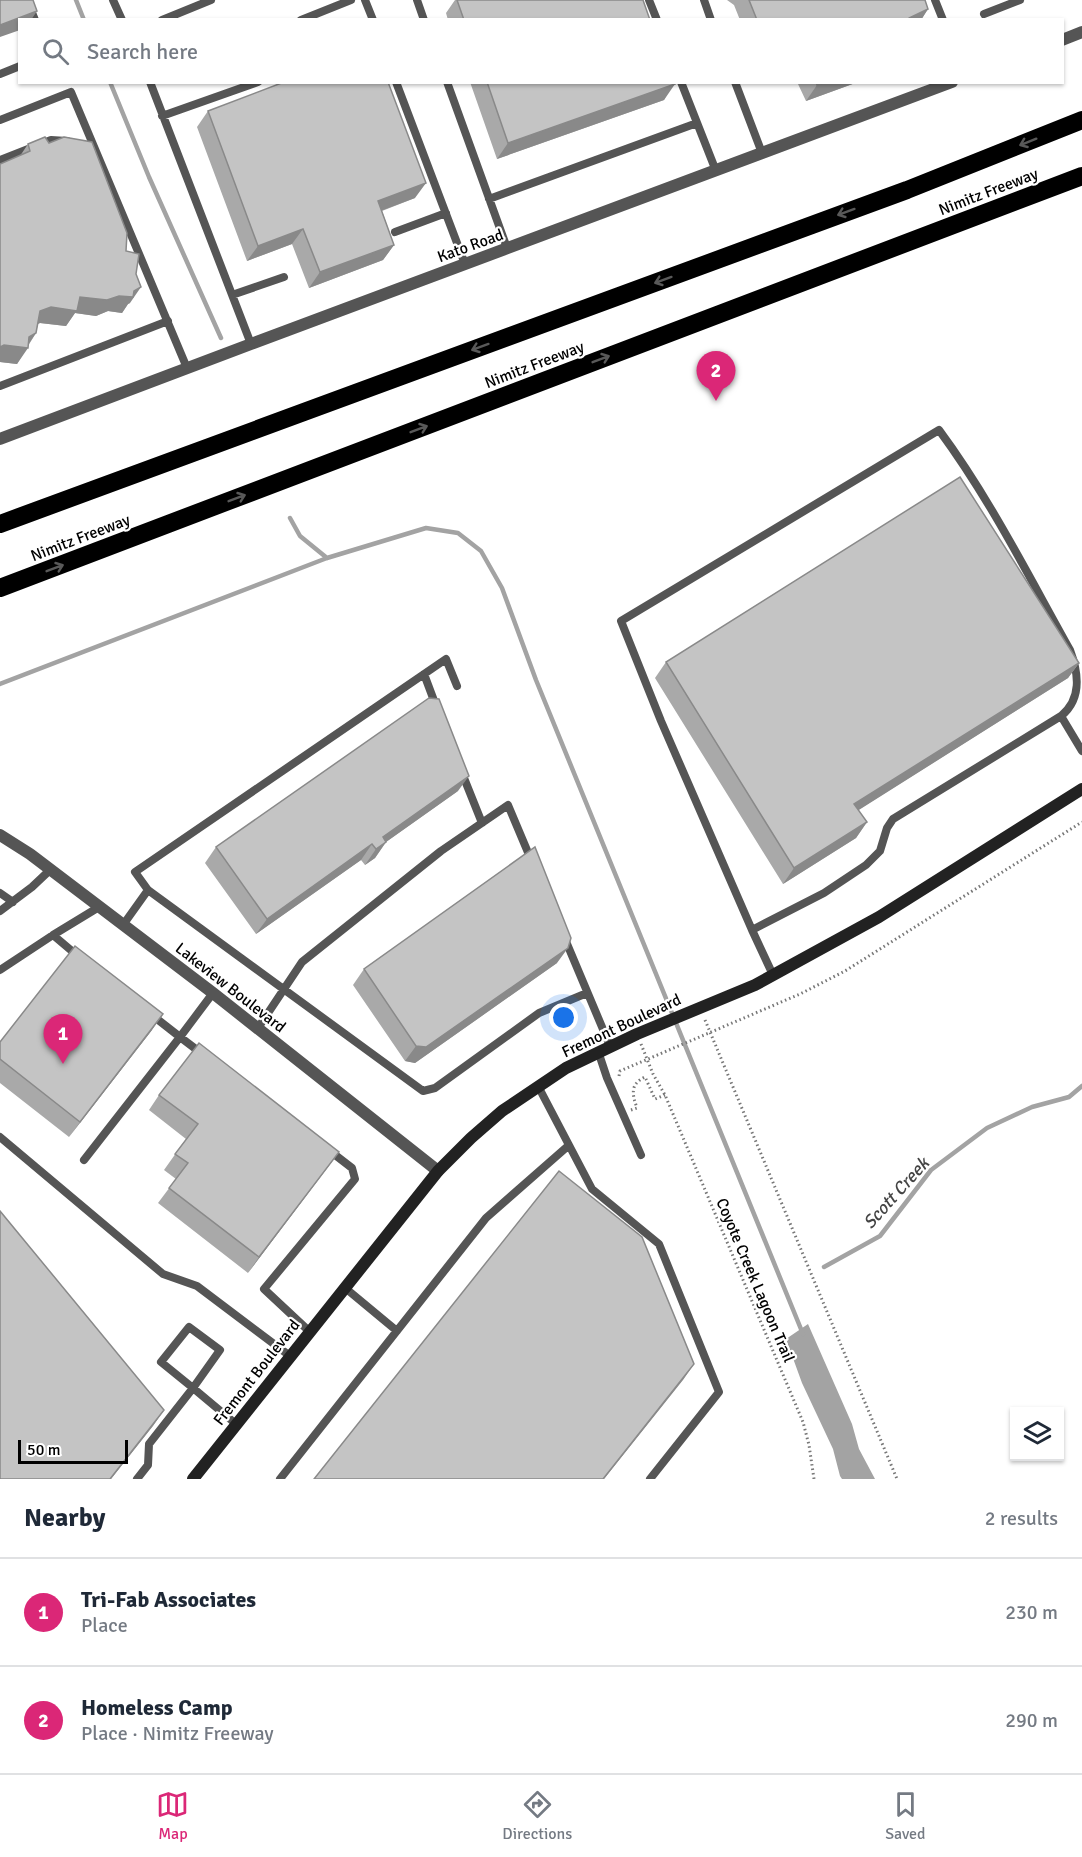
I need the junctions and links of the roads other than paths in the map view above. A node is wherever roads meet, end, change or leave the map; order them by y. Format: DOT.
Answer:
graph roads {
  1 [pos="27,0"];
  2 [pos="113,0"];
  3 [pos="211,0"];
  4 [pos="351,0"];
  5 [pos="365,0"];
  6 [pos="417,0"];
  7 [pos="649,0"];
  8 [pos="704,0"];
  9 [pos="935,0"];
  10 [pos="1020,0"];
  11 [pos="984,14"];
  12 [pos="34,18"];
  13 [pos="121,18"];
  14 [pos="167,18"];
  15 [pos="306,18"];
  16 [pos="371,18"];
  17 [pos="423,18"];
  18 [pos="656,18"];
  19 [pos="710,18"];
  20 [pos="942,18"];
  21 [pos="1082,32"];
  22 [pos="1064,39"];
  23 [pos="18,67"];
  24 [pos="0,74"];
  25 [pos="151,84"];
  26 [pos="252,84"];
  27 [pos="397,84"];
  28 [pos="448,84"];
  29 [pos="682,84"];
  30 [pos="736,84"];
  31 [pos="947,84"];
  32 [pos="162,116"];
  33 [pos="0,120"];
  34 [pos="1082,120"];
  35 [pos="697,123"];
  36 [pos="72,142"];
  37 [pos="82,143"];
  38 [pos="92,144"];
  39 [pos="762,153"];
  40 [pos="0,160"];
  41 [pos="716,171"];
  42 [pos="1082,176"];
  43 [pos="489,199"];
  44 [pos="446,213"];
  45 [pos="394,232"];
  46 [pos="507,248"];
  47 [pos="465,264"];
  48 [pos="284,277"];
  49 [pos="232,295"];
  50 [pos="168,321"];
  51 [pos="250,344"];
  52 [pos="187,368"];
  53 [pos="0,386"];
  54 [pos="0,440"];
  55 [pos="0,524"];
  56 [pos="0,588"];
  57 [pos="424,674"];
  58 [pos="457,686"];
  59 [pos="1061,716"];
  60 [pos="440,717"];
  61 [pos="1082,751"];
  62 [pos="457,759"];
  63 [pos="1082,789"];
  64 [pos="482,823"];
  65 [pos="0,835"];
  66 [pos="534,868"];
  67 [pos="50,870"];
  68 [pos="148,890"];
  69 [pos="0,893"];
  70 [pos="13,902"];
  71 [pos="99,907"];
  72 [pos="0,911"];
  73 [pos="123,925"];
  74 [pos="561,930"];
  75 [pos="752,930"];
  76 [pos="53,935"];
  77 [pos="89,964"];
  78 [pos="0,970"];
  79 [pos="773,975"];
  80 [pos="285,988"];
  81 [pos="213,993"];
  82 [pos="587,993"];
  83 [pos="143,1008"];
  84 [pos="258,1028"];
  85 [pos="180,1037"];
  86 [pos="604,1048"];
  87 [pos="207,1058"];
  88 [pos="538,1086"];
  89 [pos="0,1137"];
  90 [pos="568,1146"];
  91 [pos="325,1147"];
  92 [pos="641,1155"];
  93 [pos="84,1160"];
  94 [pos="438,1171"];
  95 [pos="344,1287"];
  96 [pos="397,1331"];
  97 [pos="310,1332"];
  98 [pos="290,1356"];
  99 [pos="193,1388"];
  100 [pos="236,1424"];
  101 [pos="137,1479"];
  102 [pos="193,1479"];
  103 [pos="280,1479"];
  104 [pos="650,1479"];
  1 -- 12 [label="lane"];
  2 -- 13 [label="lane"];
  3 -- 14 [label="lane"];
  4 -- 15 [label="lane"];
  5 -- 16 [label="lane"];
  6 -- 17 [label="lane"];
  7 -- 18 [label="lane"];
  8 -- 19 [label="lane"];
  9 -- 20 [label="lane"];
  10 -- 11 [label="lane"];
  21 -- 22 [label="street"];
  23 -- 24 [label="lane"];
  25 -- 32 [label="lane"];
  26 -- 32 [label="lane"];
  27 -- 44 [label="lane"];
  28 -- 43 [label="lane"];
  29 -- 35 [label="lane"];
  30 -- 39 [label="lane"];
  31 -- 39 [label="street, Kato Road"];
  32 -- 49 [label="lane"];
  33 -- 38 [label="lane"];
  34 -- 55 [label="highway, Nimitz Freeway, one-way"];
  35 -- 41 [label="lane"];
  35 -- 43 [label="lane"];
  36 -- 40 [label="lane"];
  37 -- 38 [label="lane"];
  38 -- 50 [label="lane"];
  39 -- 41 [label="street, Kato Road"];
  41 -- 46 [label="street, Kato Road"];
  56 -- 42 [label="highway, Nimitz Freeway, one-way"];
  43 -- 46 [label="lane"];
  44 -- 45 [label="lane"];
  44 -- 47 [label="lane"];
  46 -- 47 [label="street, Kato Road"];
  47 -- 51 [label="street, Kato Road"];
  48 -- 49 [label="lane"];
  49 -- 51 [label="lane"];
  50 -- 52 [label="lane"];
  50 -- 53 [label="lane"];
  51 -- 52 [label="street, Kato Road"];
  52 -- 54 [label="street, Kato Road"];
  57 -- 58 [label="lane"];
  57 -- 60 [label="lane"];
  57 -- 68 [label="lane"];
  59 -- 61 [label="lane"];
  59 -- 75 [label="lane"];
  59 -- 75 [label="lane"];
  62 -- 64 [label="lane"];
  63 -- 79 [label="main road, Fremont Boulevard"];
  64 -- 66 [label="lane"];
  64 -- 80 [label="lane"];
  65 -- 67 [label="street, Lakeview Boulevard"];
  67 -- 70 [label="lane"];
  67 -- 71 [label="street, Lakeview Boulevard"];
  68 -- 73 [label="lane"];
  68 -- 80 [label="lane"];
  69 -- 70 [label="lane"];
  70 -- 72 [label="lane"];
  71 -- 73 [label="street, Lakeview Boulevard"];
  71 -- 76 [label="lane"];
  73 -- 81 [label="street, Lakeview Boulevard"];
  74 -- 82 [label="lane"];
  75 -- 79 [label="lane"];
  76 -- 77 [label="lane"];
  76 -- 78 [label="lane"];
  79 -- 86 [label="main road, Fremont Boulevard"];
  80 -- 82 [label="lane"];
  80 -- 84 [label="lane"];
  81 -- 84 [label="street, Lakeview Boulevard"];
  81 -- 85 [label="lane"];
  82 -- 86 [label="lane"];
  83 -- 85 [label="lane"];
  84 -- 94 [label="street, Lakeview Boulevard"];
  85 -- 87 [label="lane"];
  85 -- 93 [label="lane"];
  86 -- 88 [label="main road, Fremont Boulevard"];
  86 -- 92 [label="lane"];
  88 -- 90 [label="lane"];
  88 -- 94 [label="main road, Fremont Boulevard"];
  89 -- 98 [label="lane"];
  90 -- 96 [label="lane"];
  90 -- 104 [label="lane"];
  91 -- 97 [label="lane"];
  94 -- 95 [label="main road, Fremont Boulevard"];
  95 -- 96 [label="lane"];
  95 -- 97 [label="main road, Fremont Boulevard"];
  96 -- 103 [label="lane"];
  97 -- 98 [label="main road, Fremont Boulevard"];
  98 -- 100 [label="main road, Fremont Boulevard"];
  99 -- 99 [label="lane"];
  99 -- 100 [label="lane"];
  99 -- 101 [label="lane"];
  100 -- 102 [label="main road, Fremont Boulevard"];
}
